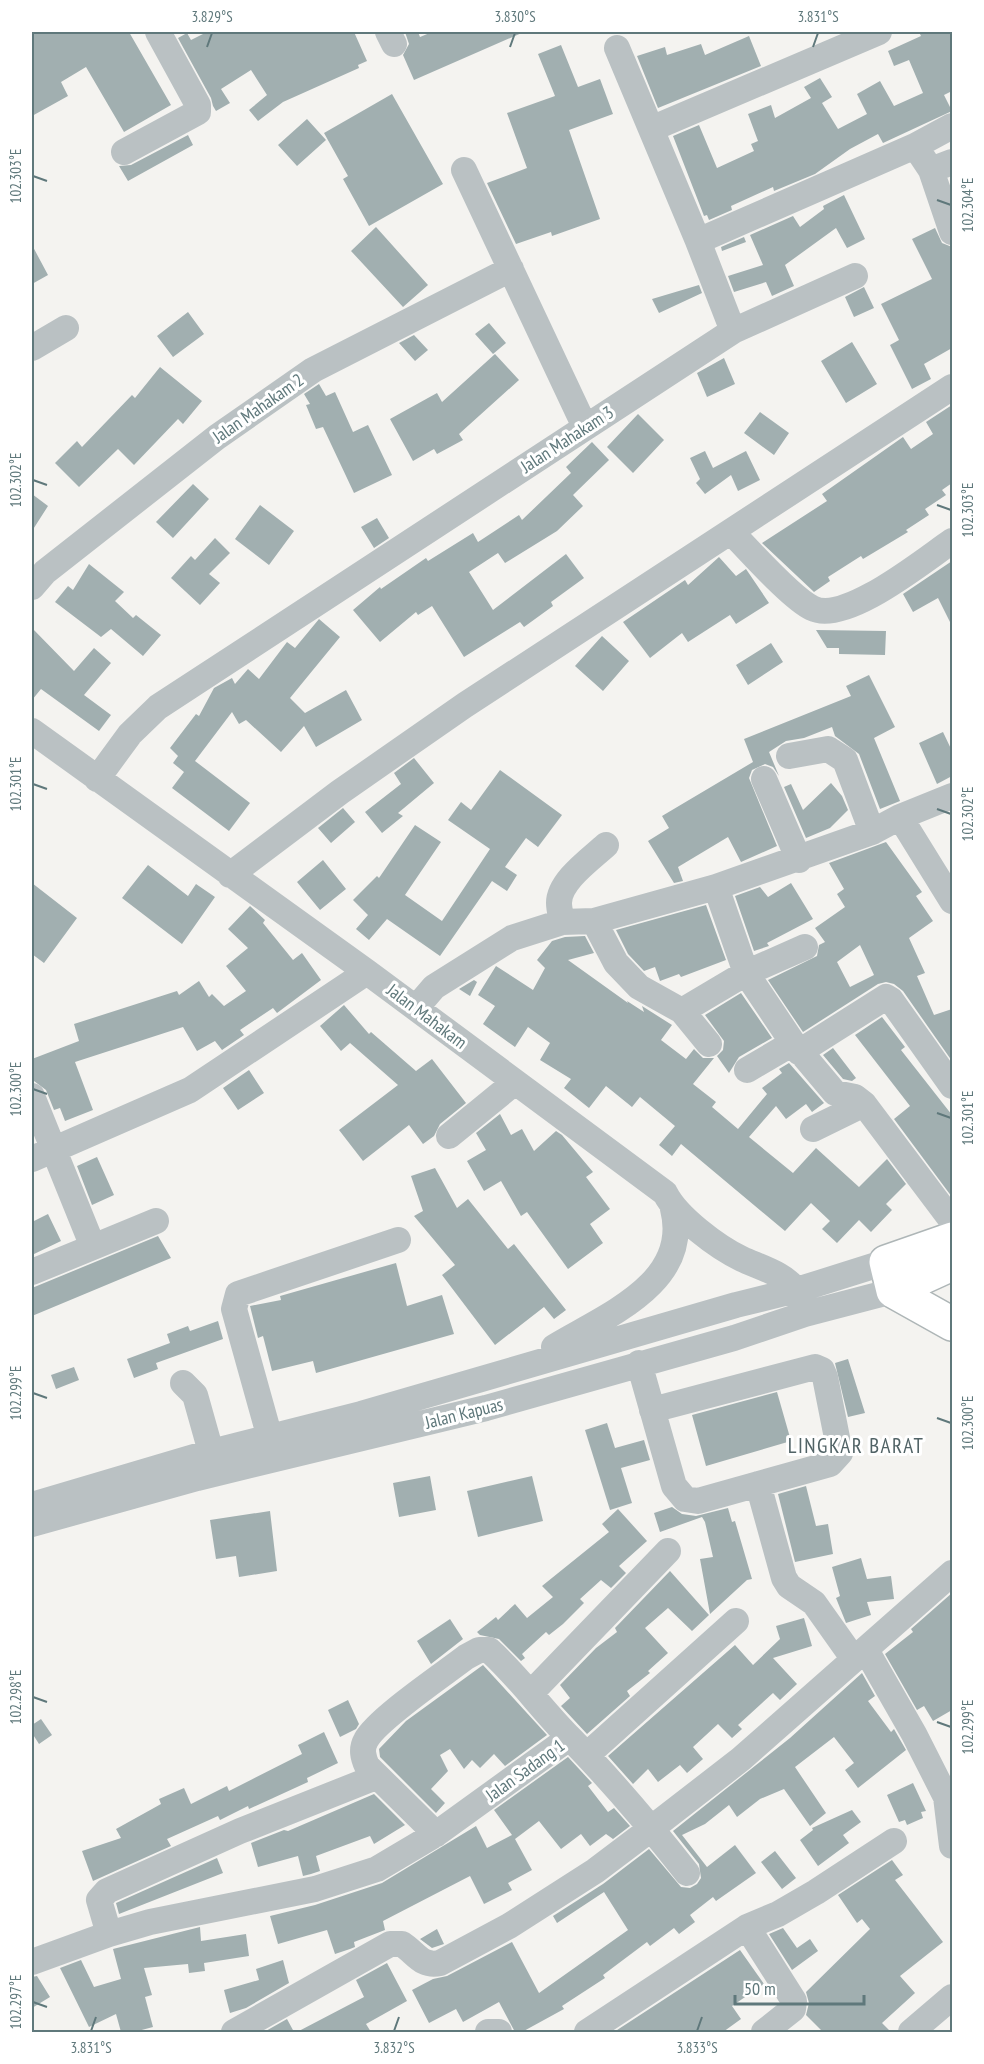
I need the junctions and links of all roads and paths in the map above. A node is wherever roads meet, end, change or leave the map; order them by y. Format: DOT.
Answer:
graph roads {
  1 [pos="158,32"];
  2 [pos="879,32"];
  3 [pos="616,48"];
  4 [pos="952,126"];
  5 [pos="651,129"];
  6 [pos="915,146"];
  7 [pos="124,152"];
  8 [pos="942,166"];
  9 [pos="464,170"];
  10 [pos="952,232"];
  11 [pos="698,241"];
  12 [pos="511,269"];
  13 [pos="855,276"];
  14 [pos="66,328"];
  15 [pos="733,331"];
  16 [pos="32,348"];
  17 [pos="952,387"];
  18 [pos="585,427"];
  19 [pos="732,533"];
  20 [pos="952,541"];
  21 [pos="32,587"];
  22 [pos="32,731"];
  23 [pos="789,756"];
  24 [pos="96,779"];
  25 [pos="764,779"];
  26 [pos="952,796"];
  27 [pos="900,817"];
  28 [pos="872,832"];
  29 [pos="606,845"];
  30 [pos="799,860"];
  31 [pos="230,875"];
  32 [pos="716,887"];
  33 [pos="952,901"];
  34 [pos="594,921"];
  35 [pos="562,922"];
  36 [pos="805,947"];
  37 [pos="367,972"];
  38 [pos="746,973"];
  39 [pos="416,1008"];
  40 [pos="682,1011"];
  41 [pos="709,1044"];
  42 [pos="796,1048"];
  43 [pos="747,1070"];
  44 [pos="515,1082"];
  45 [pos="952,1086"];
  46 [pos="32,1096"];
  47 [pos="864,1104"];
  48 [pos="813,1129"];
  49 [pos="449,1136"];
  50 [pos="42,1154"];
  51 [pos="669,1201"];
  52 [pos="156,1221"];
  53 [pos="952,1221"];
  54 [pos="952,1239"];
  55 [pos="398,1240"];
  56 [pos="93,1247"];
  57 [pos="938,1270"];
  58 [pos="32,1272"];
  59 [pos="890,1276"];
  60 [pos="801,1302"];
  61 [pos="952,1324"];
  62 [pos="639,1363"];
  63 [pos="523,1366"];
  64 [pos="183,1383"];
  65 [pos="652,1410"];
  66 [pos="363,1426"];
  67 [pos="270,1438"];
  68 [pos="211,1452"];
  69 [pos="758,1484"];
  70 [pos="32,1505"];
  71 [pos="32,1524"];
  72 [pos="668,1551"];
  73 [pos="952,1573"];
  74 [pos="736,1621"];
  75 [pos="859,1654"];
  76 [pos="531,1693"];
  77 [pos="579,1746"];
  78 [pos="376,1777"];
  79 [pos="949,1796"];
  80 [pos="652,1828"];
  81 [pos="436,1833"];
  82 [pos="894,1841"];
  83 [pos="952,1846"];
  84 [pos="687,1873"];
  85 [pos="747,1928"];
  86 [pos="109,1934"];
  87 [pos="32,1962"];
  88 [pos="952,1997"];
  89 [pos="234,2032"];
  90 [pos="488,2032"];
  91 [pos="499,2032"];
  92 [pos="587,2032"];
  93 [pos="764,2032"];
  94 [pos="911,2032"];
  1 -- 7 [label="street"];
  2 -- 5 [label="street"];
  3 -- 5 [label="street"];
  4 -- 6 [label="street"];
  5 -- 11 [label="street"];
  6 -- 8 [label="street"];
  6 -- 11 [label="street"];
  8 -- 10 [label="street"];
  9 -- 12 [label="street"];
  11 -- 15 [label="street"];
  12 -- 18 [label="street"];
  12 -- 21 [label="street, Jalan Mahakam 2"];
  13 -- 15 [label="street, Jalan Mahakam 3"];
  14 -- 16 [label="street"];
  15 -- 18 [label="street, Jalan Mahakam 3"];
  17 -- 19 [label="street"];
  18 -- 24 [label="street, Jalan Mahakam 3"];
  19 -- 20 [label="street"];
  19 -- 31 [label="street"];
  22 -- 24 [label="street, Jalan Mahakam"];
  23 -- 28 [label="street"];
  24 -- 31 [label="street, Jalan Mahakam"];
  25 -- 30 [label="street"];
  26 -- 27 [label="street"];
  27 -- 28 [label="street"];
  27 -- 33 [label="street"];
  28 -- 30 [label="street"];
  29 -- 35 [label="street"];
  30 -- 32 [label="street"];
  31 -- 37 [label="street, Jalan Mahakam"];
  32 -- 34 [label="street"];
  32 -- 38 [label="street"];
  34 -- 35 [label="street"];
  34 -- 40 [label="street"];
  35 -- 39 [label="street"];
  36 -- 38 [label="street"];
  37 -- 39 [label="street, Jalan Mahakam"];
  37 -- 50 [label="street"];
  38 -- 40 [label="street"];
  38 -- 42 [label="street"];
  39 -- 44 [label="street, Jalan Mahakam"];
  40 -- 41 [label="street"];
  42 -- 43 [label="street"];
  42 -- 45 [label="street"];
  42 -- 47 [label="street"];
  44 -- 49 [label="street"];
  44 -- 51 [label="street, Jalan Mahakam"];
  46 -- 50 [label="street"];
  47 -- 48 [label="street"];
  47 -- 53 [label="street"];
  50 -- 56 [label="street"];
  51 -- 60 [label="street, Jalan Mahakam"];
  51 -- 63 [label="street"];
  52 -- 56 [label="street"];
  54 -- 57 [label="main road"];
  55 -- 67 [label="street"];
  56 -- 58 [label="street"];
  57 -- 59 [label="main road"];
  59 -- 60 [label="street, Jalan Kapuas"];
  59 -- 61 [label="main road"];
  60 -- 62 [label="street, Jalan Kapuas"];
  60 -- 63 [label="street, Jalan Kapuas"];
  62 -- 65 [label="street"];
  62 -- 66 [label="street, Jalan Kapuas"];
  63 -- 66 [label="street, Jalan Kapuas"];
  64 -- 68 [label="street"];
  65 -- 69 [label="street"];
  65 -- 69 [label="street"];
  66 -- 67 [label="street, Jalan Kapuas"];
  66 -- 71 [label="street, Jalan Kapuas"];
  67 -- 68 [label="street, Jalan Kapuas"];
  68 -- 70 [label="street, Jalan Kapuas"];
  69 -- 75 [label="street"];
  72 -- 76 [label="street"];
  73 -- 75 [label="street"];
  74 -- 77 [label="street"];
  75 -- 79 [label="street"];
  75 -- 80 [label="street"];
  76 -- 77 [label="street"];
  76 -- 78 [label="street"];
  77 -- 80 [label="street, Jalan Sadang 1"];
  77 -- 81 [label="street, Jalan Sadang 1"];
  78 -- 81 [label="street"];
  78 -- 86 [label="street"];
  79 -- 83 [label="street"];
  80 -- 84 [label="street, Jalan Sadang 1"];
  80 -- 89 [label="street"];
  81 -- 86 [label="street, Jalan Sadang 1"];
  82 -- 85 [label="street"];
  85 -- 92 [label="street"];
  85 -- 93 [label="street"];
  86 -- 87 [label="street, Jalan Sadang 1"];
  88 -- 94 [label="street"];
  90 -- 91 [label="street"];
}
